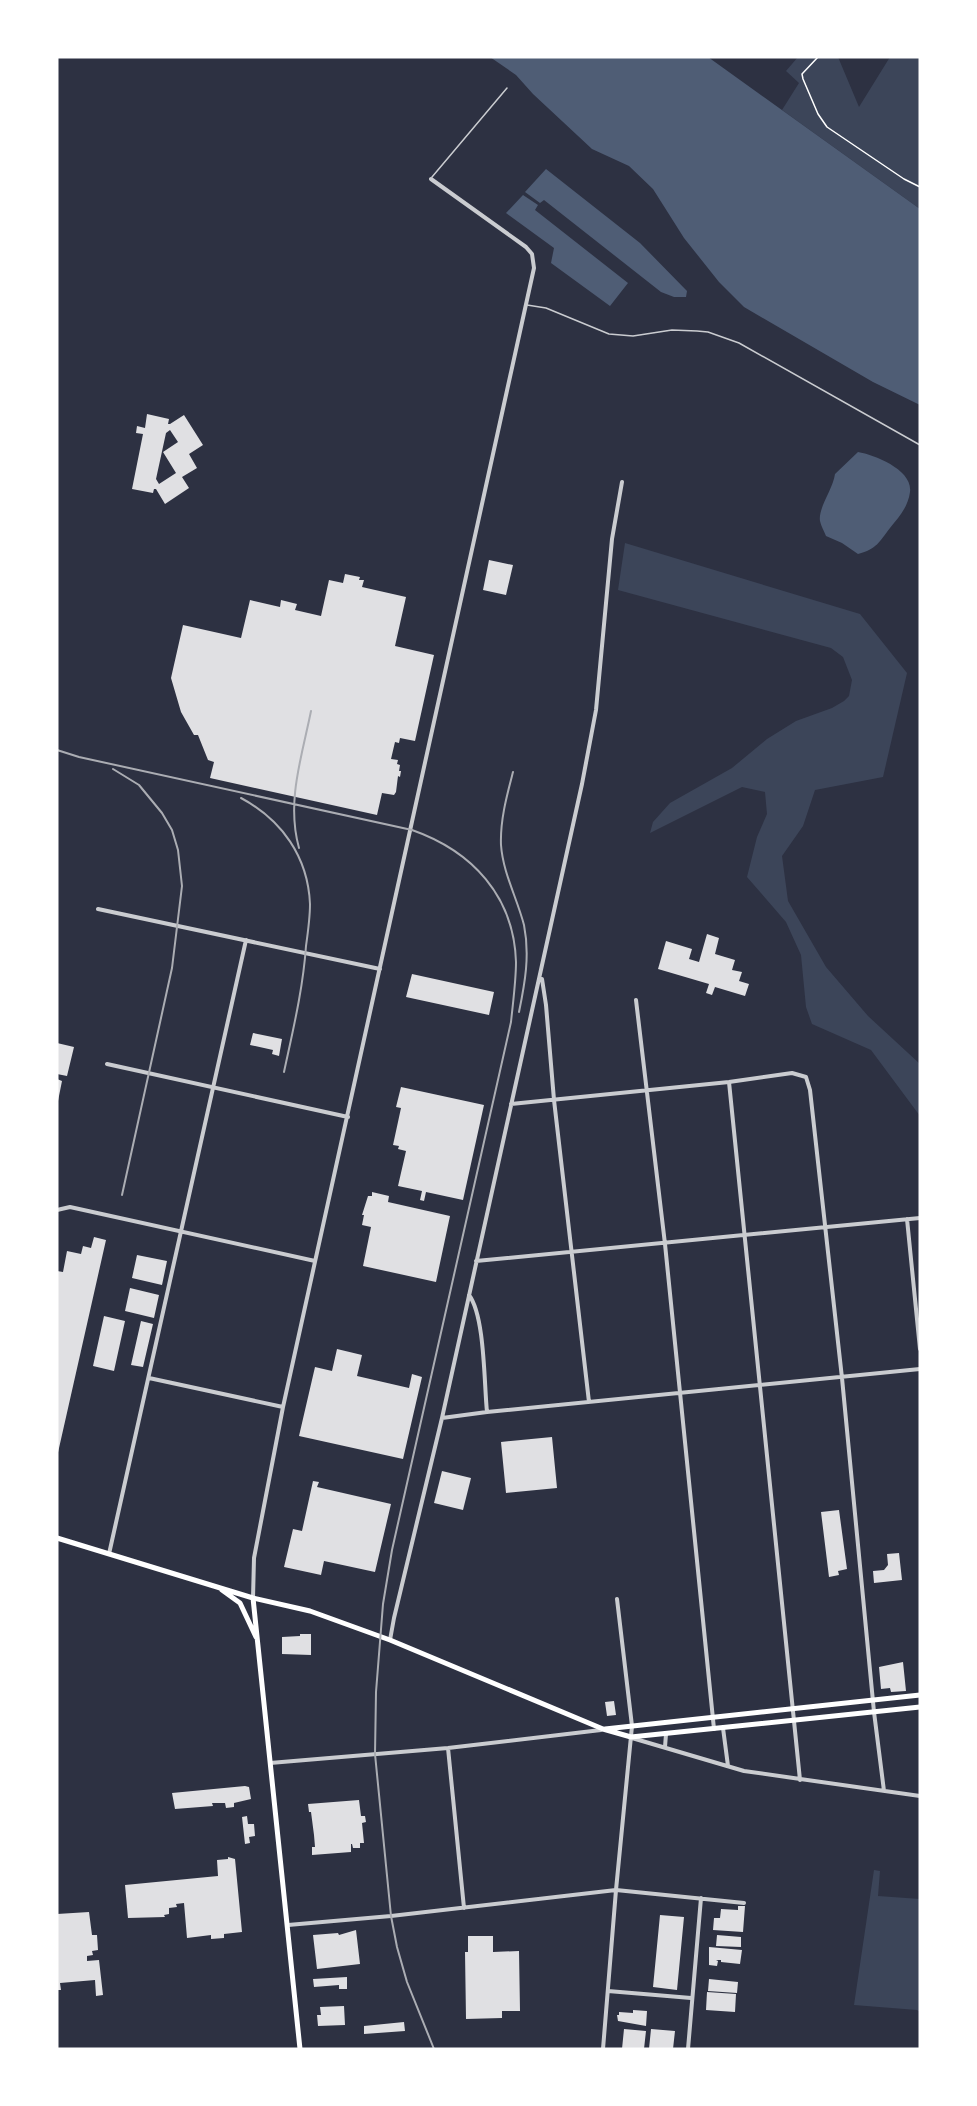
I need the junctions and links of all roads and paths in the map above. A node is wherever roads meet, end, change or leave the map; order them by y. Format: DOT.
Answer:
graph roads {
  1 [pos="818,57"];
  2 [pos="507,88"];
  3 [pos="431,179"];
  4 [pos="920,188"];
  5 [pos="526,304"];
  6 [pos="920,445"];
  7 [pos="622,482"];
  8 [pos="98,909"];
  9 [pos="246,940"];
  10 [pos="380,969"];
  11 [pos="541,975"];
  12 [pos="636,1000"];
  13 [pos="107,1064"];
  14 [pos="729,1082"];
  15 [pos="214,1087"];
  16 [pos="646,1089"];
  17 [pos="554,1100"];
  18 [pos="511,1104"];
  19 [pos="348,1117"];
  20 [pos="57,1210"];
  21 [pos="920,1218"];
  22 [pos="907,1219"];
  23 [pos="824,1227"];
  24 [pos="182,1231"];
  25 [pos="745,1234"];
  26 [pos="664,1244"];
  27 [pos="571,1253"];
  28 [pos="315,1261"];
  29 [pos="476,1261"];
  30 [pos="469,1294"];
  31 [pos="920,1349"];
  32 [pos="920,1369"];
  33 [pos="149,1378"];
  34 [pos="842,1378"];
  35 [pos="760,1385"];
  36 [pos="680,1393"];
  37 [pos="589,1402"];
  38 [pos="283,1407"];
  39 [pos="486,1412"];
  40 [pos="442,1418"];
  41 [pos="57,1538"];
  42 [pos="109,1554"];
  43 [pos="216,1586"];
  44 [pos="253,1598"];
  45 [pos="618,1599"];
  46 [pos="257,1640"];
  47 [pos="390,1640"];
  48 [pos="920,1695"];
  49 [pos="873,1699"];
  50 [pos="920,1707"];
  51 [pos="794,1708"];
  52 [pos="874,1712"];
  53 [pos="713,1718"];
  54 [pos="795,1721"];
  55 [pos="632,1726"];
  56 [pos="723,1728"];
  57 [pos="603,1729"];
  58 [pos="714,1729"];
  59 [pos="666,1734"];
  60 [pos="631,1737"];
  61 [pos="448,1748"];
  62 [pos="665,1748"];
  63 [pos="270,1763"];
  64 [pos="728,1766"];
  65 [pos="801,1780"];
  66 [pos="884,1791"];
  67 [pos="920,1796"];
  68 [pos="616,1890"];
  69 [pos="701,1898"];
  70 [pos="744,1904"];
  71 [pos="464,1908"];
  72 [pos="288,1925"];
  73 [pos="608,1991"];
  74 [pos="692,1998"];
  75 [pos="300,2049"];
  76 [pos="603,2049"];
  77 [pos="688,2049"];
  1 -- 4 [label="path"];
  2 -- 3 [label="lane"];
  3 -- 5 [label="street"];
  5 -- 6 [label="lane"];
  5 -- 10 [label="street"];
  7 -- 11 [label="street"];
  8 -- 9 [label="street"];
  9 -- 10 [label="street"];
  9 -- 15 [label="street"];
  10 -- 19 [label="street"];
  11 -- 17 [label="street"];
  11 -- 18 [label="street"];
  12 -- 16 [label="street"];
  13 -- 15 [label="street"];
  14 -- 16 [label="street"];
  14 -- 23 [label="street"];
  14 -- 25 [label="street"];
  15 -- 19 [label="street"];
  15 -- 24 [label="street"];
  16 -- 17 [label="street"];
  16 -- 26 [label="street"];
  17 -- 18 [label="street"];
  17 -- 27 [label="street"];
  18 -- 29 [label="street"];
  19 -- 28 [label="street"];
  20 -- 24 [label="street"];
  21 -- 22 [label="street"];
  22 -- 23 [label="street"];
  22 -- 31 [label="street"];
  23 -- 25 [label="street"];
  23 -- 34 [label="street"];
  24 -- 28 [label="street"];
  24 -- 33 [label="street"];
  25 -- 26 [label="street"];
  25 -- 35 [label="street"];
  26 -- 27 [label="street"];
  26 -- 36 [label="street"];
  27 -- 29 [label="street"];
  27 -- 37 [label="street"];
  28 -- 38 [label="street"];
  29 -- 30 [label="street"];
  30 -- 39 [label="street"];
  30 -- 40 [label="street"];
  32 -- 34 [label="street"];
  33 -- 38 [label="street"];
  33 -- 42 [label="street"];
  34 -- 35 [label="street"];
  34 -- 49 [label="street"];
  35 -- 36 [label="street"];
  35 -- 51 [label="street"];
  36 -- 37 [label="street"];
  36 -- 53 [label="street"];
  37 -- 39 [label="street"];
  38 -- 44 [label="street"];
  39 -- 40 [label="street"];
  40 -- 47 [label="street"];
  41 -- 42 [label="main road"];
  42 -- 43 [label="main road"];
  43 -- 44 [label="main road"];
  43 -- 46 [label="main road"];
  44 -- 46 [label="main road"];
  44 -- 47 [label="main road"];
  45 -- 55 [label="street"];
  46 -- 63 [label="main road"];
  47 -- 57 [label="main road"];
  48 -- 49 [label="main road"];
  49 -- 51 [label="main road"];
  49 -- 52 [label="street"];
  50 -- 52 [label="main road"];
  51 -- 53 [label="main road"];
  51 -- 54 [label="street"];
  52 -- 54 [label="main road"];
  52 -- 66 [label="street"];
  53 -- 55 [label="main road"];
  53 -- 58 [label="street"];
  54 -- 56 [label="main road"];
  54 -- 65 [label="street"];
  55 -- 57 [label="main road"];
  55 -- 60 [label="street"];
  56 -- 58 [label="main road"];
  56 -- 64 [label="street"];
  57 -- 60 [label="main road"];
  57 -- 61 [label="street"];
  58 -- 59 [label="main road"];
  59 -- 60 [label="main road"];
  59 -- 62 [label="street"];
  60 -- 62 [label="street"];
  60 -- 68 [label="street"];
  61 -- 63 [label="street"];
  61 -- 71 [label="street"];
  62 -- 64 [label="street"];
  63 -- 72 [label="main road"];
  64 -- 65 [label="street"];
  65 -- 66 [label="street"];
  66 -- 67 [label="street"];
  68 -- 69 [label="street"];
  68 -- 71 [label="street"];
  68 -- 73 [label="street"];
  69 -- 70 [label="street"];
  69 -- 74 [label="street"];
  71 -- 72 [label="street"];
  72 -- 75 [label="main road"];
  73 -- 74 [label="street"];
  73 -- 76 [label="street"];
  74 -- 77 [label="street"];
}
